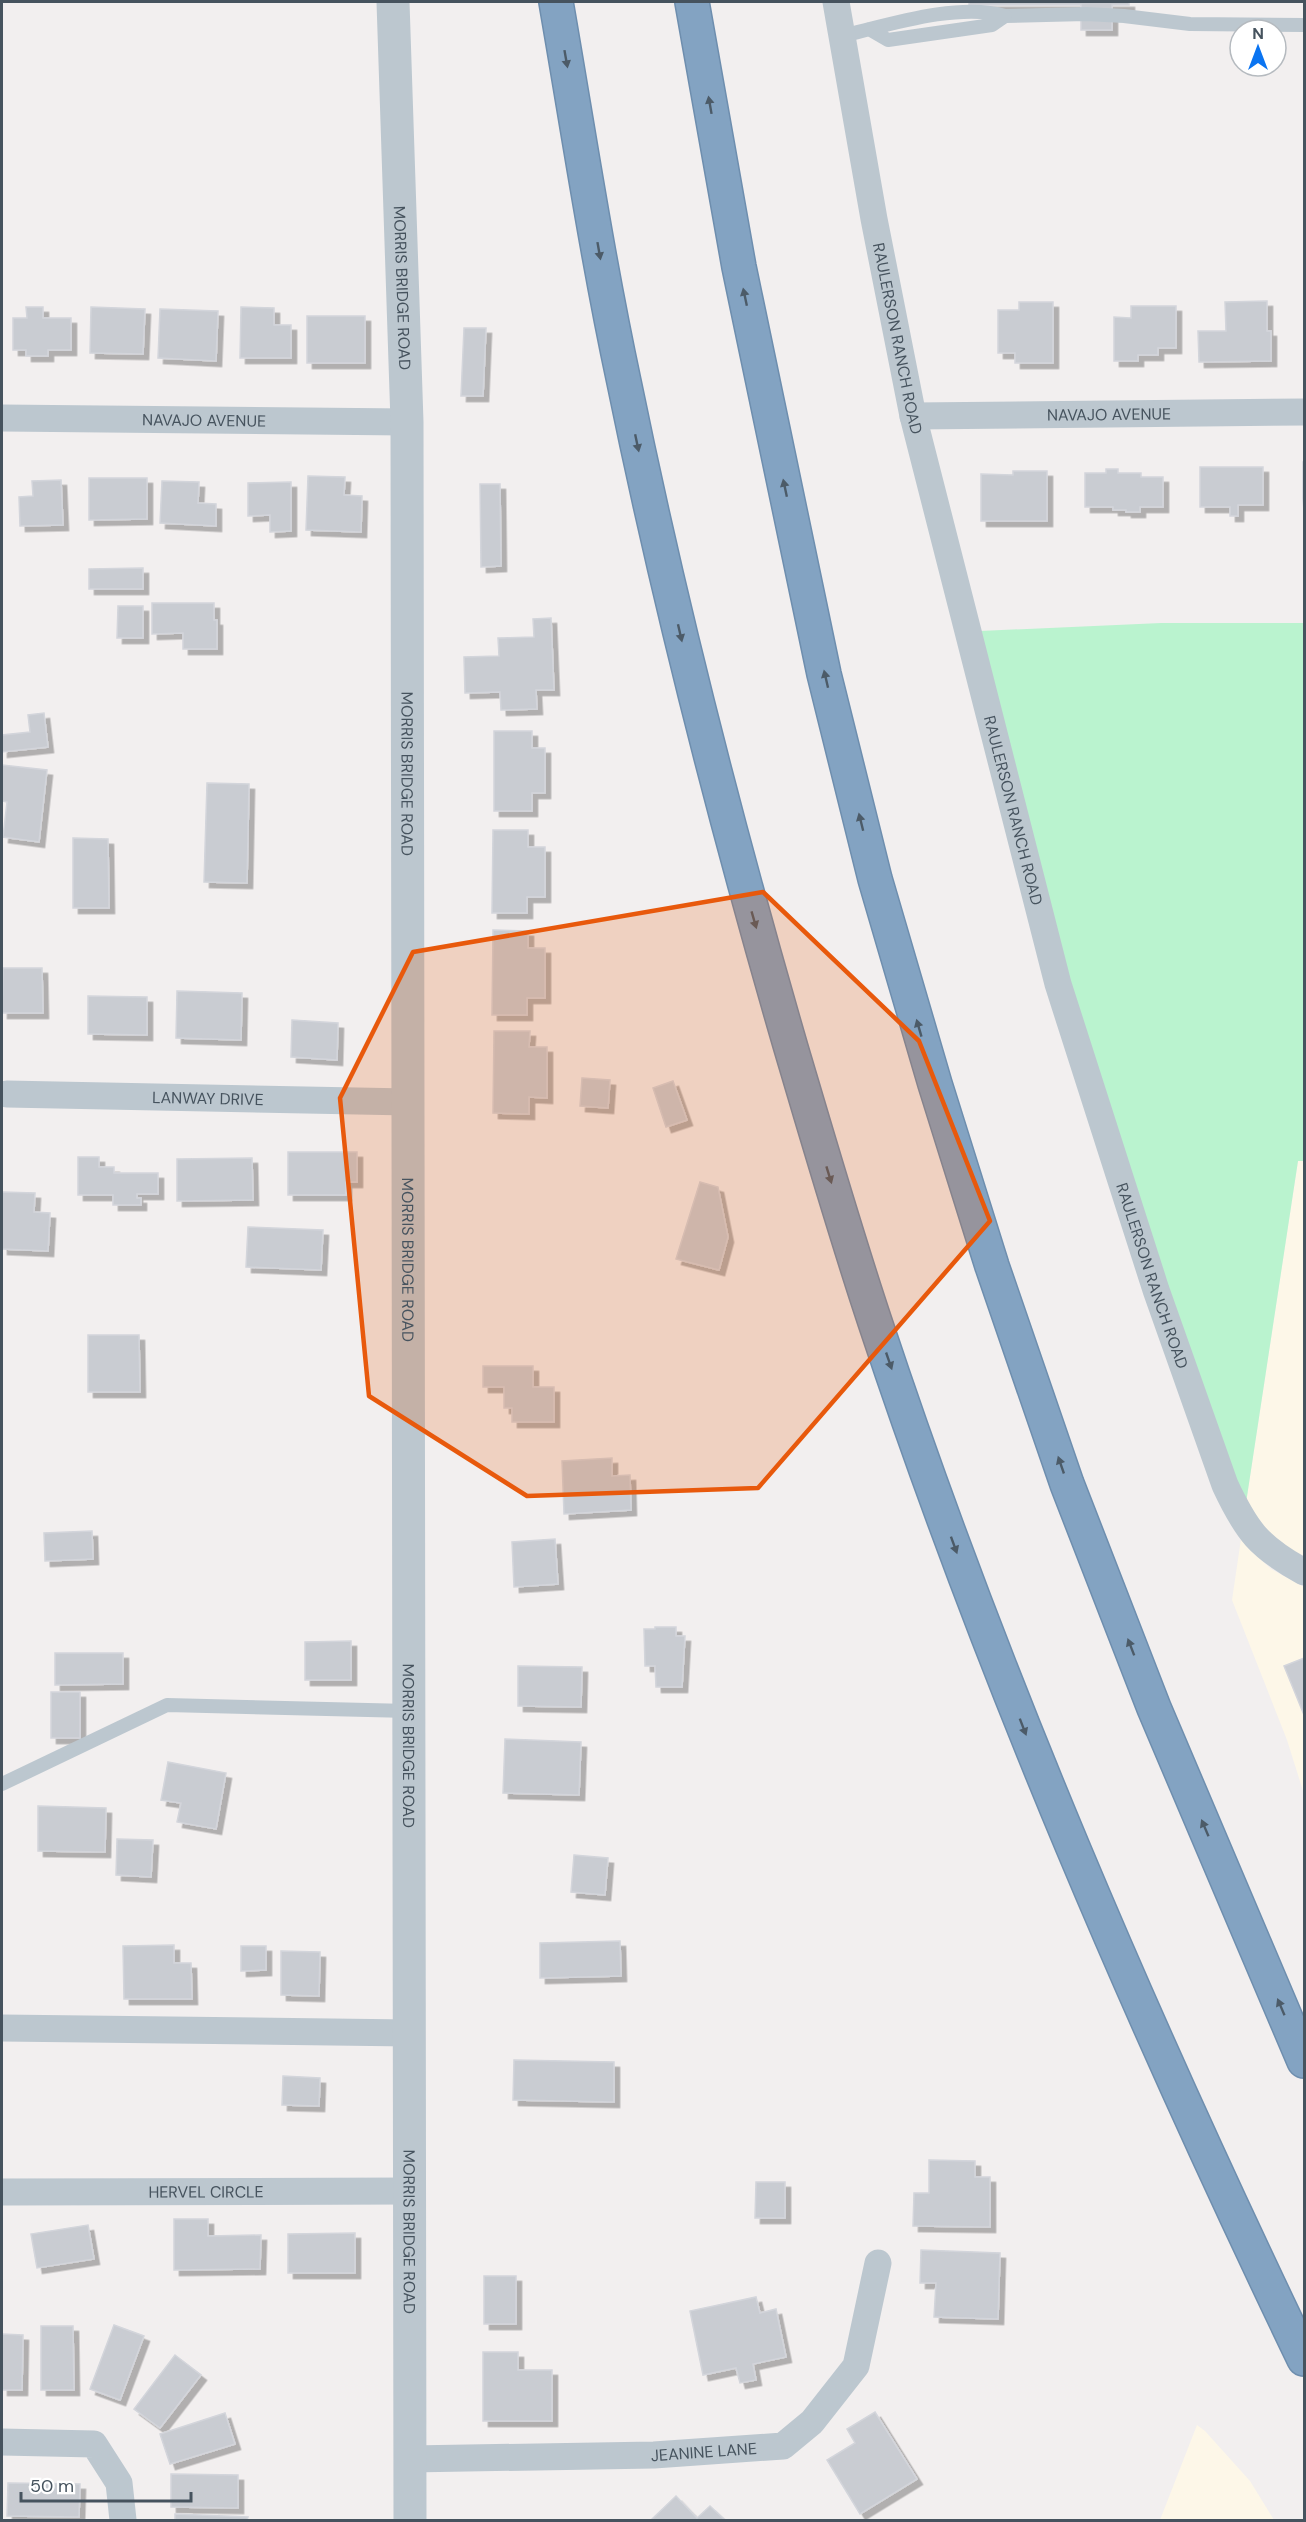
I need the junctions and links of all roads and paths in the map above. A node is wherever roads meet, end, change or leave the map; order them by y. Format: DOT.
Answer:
graph roads {
  1 [pos="393,2"];
  2 [pos="556,2"];
  3 [pos="692,2"];
  4 [pos="836,2"];
  5 [pos="1305,25"];
  6 [pos="842,36"];
  7 [pos="1305,412"];
  8 [pos="913,416"];
  9 [pos="2,418"];
  10 [pos="407,422"];
  11 [pos="7,1094"];
  12 [pos="409,1102"];
  13 [pos="1305,1572"];
  14 [pos="409,1711"];
  15 [pos="2,1784"];
  16 [pos="2,2028"];
  17 [pos="410,2033"];
  18 [pos="1305,2061"];
  19 [pos="410,2191"];
  20 [pos="2,2192"];
  21 [pos="878,2264"];
  22 [pos="1305,2359"];
  23 [pos="2,2442"];
  24 [pos="410,2459"];
  25 [pos="123,2520"];
  26 [pos="410,2520"];
  1 -- 10 [label="street, MORRIS BRIDGE ROAD"];
  2 -- 22 [label="highway, one-way"];
  18 -- 3 [label="highway, one-way"];
  4 -- 6 [label="street, RAULERSON RANCH ROAD"];
  5 -- 6 [label="lane"];
  6 -- 8 [label="street, RAULERSON RANCH ROAD"];
  7 -- 8 [label="street, NAVAJO AVENUE"];
  8 -- 13 [label="street, RAULERSON RANCH ROAD"];
  9 -- 10 [label="street, NAVAJO AVENUE"];
  10 -- 12 [label="street, MORRIS BRIDGE ROAD"];
  11 -- 12 [label="street, LANWAY DRIVE"];
  12 -- 14 [label="street, MORRIS BRIDGE ROAD"];
  14 -- 15 [label="lane"];
  14 -- 17 [label="street, MORRIS BRIDGE ROAD"];
  16 -- 17 [label="street"];
  17 -- 19 [label="street, MORRIS BRIDGE ROAD"];
  19 -- 20 [label="street, HERVEL CIRCLE"];
  19 -- 24 [label="street, MORRIS BRIDGE ROAD"];
  21 -- 24 [label="street, JEANINE LANE"];
  23 -- 25 [label="street"];
  24 -- 26 [label="street, MORRIS BRIDGE ROAD"];
}
